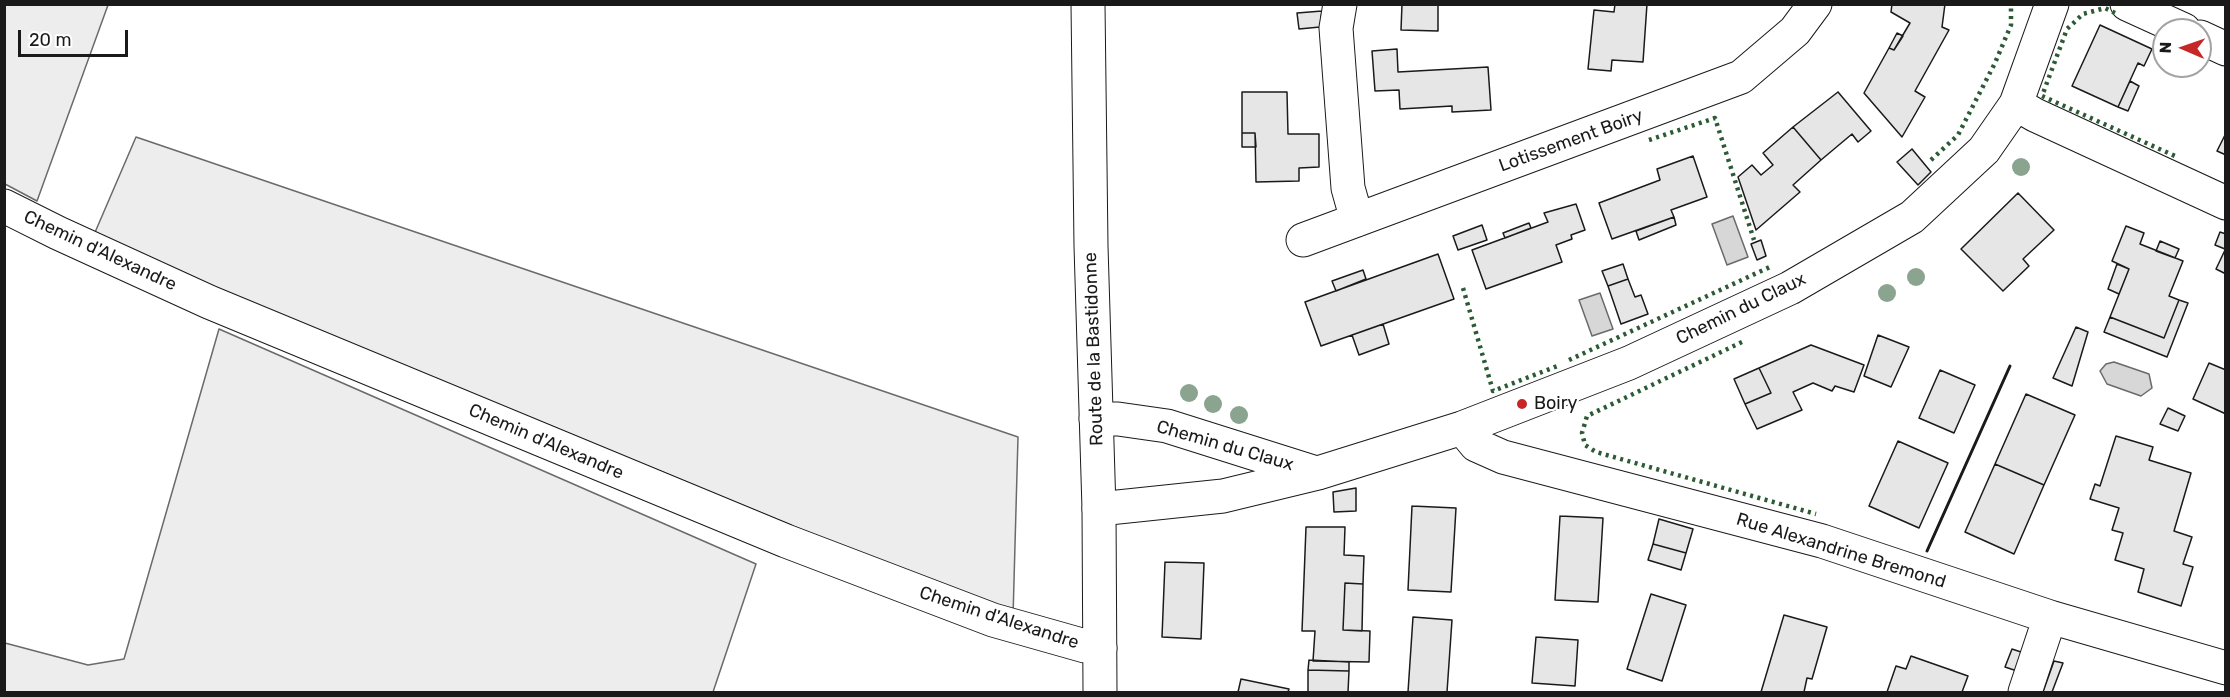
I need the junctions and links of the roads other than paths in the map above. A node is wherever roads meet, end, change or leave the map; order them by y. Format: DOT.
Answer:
graph roads {
  1 [pos="1088,4"];
  2 [pos="1340,4"];
  3 [pos="1815,4"];
  4 [pos="2052,4"];
  5 [pos="2127,4"];
  6 [pos="2158,18"];
  7 [pos="2212,43"];
  8 [pos="2226,49"];
  9 [pos="2016,104"];
  10 [pos="2226,203"];
  11 [pos="4,206"];
  12 [pos="1357,220"];
  13 [pos="1303,240"];
  14 [pos="1096,419"];
  15 [pos="1462,429"];
  16 [pos="1318,473"];
  17 [pos="1099,509"];
  18 [pos="2050,617"];
  19 [pos="1100,648"];
  20 [pos="2226,668"];
  21 [pos="1100,693"];
  22 [pos="2025,693"];
  1 -- 14 [label="street, Route de la Bastidonne"];
  2 -- 12 [label="street"];
  3 -- 12 [label="street, Lotissement Boiry"];
  4 -- 9 [label="street, Chemin du Claux"];
  5 -- 6 [label="street"];
  7 -- 8 [label="street"];
  9 -- 10 [label="street"];
  9 -- 15 [label="street, Chemin du Claux"];
  11 -- 19 [label="street, Chemin d'Alexandre"];
  12 -- 13 [label="street, Lotissement Boiry"];
  14 -- 16 [label="street, Chemin du Claux"];
  14 -- 17 [label="street, Route de la Bastidonne"];
  15 -- 16 [label="street, Chemin du Claux"];
  15 -- 18 [label="street, Rue Alexandrine Bremond"];
  16 -- 17 [label="street, Chemin du Claux"];
  17 -- 19 [label="street, Route de la Bastidonne"];
  18 -- 20 [label="street, Rue Alexandrine Bremond"];
  18 -- 22 [label="street"];
  19 -- 21 [label="street, Route de la Bastidonne"];
}
